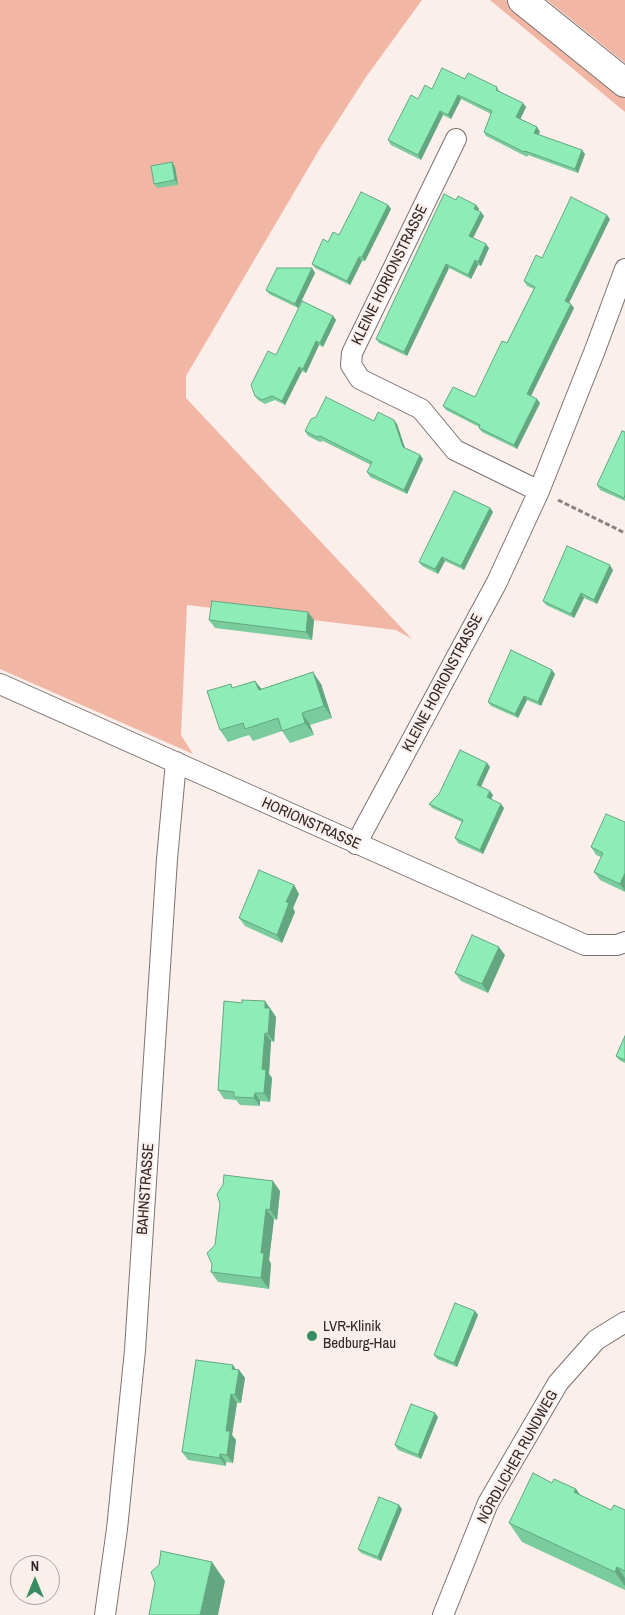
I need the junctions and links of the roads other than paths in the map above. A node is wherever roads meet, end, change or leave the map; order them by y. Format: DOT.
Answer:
graph roads {
  1 [pos="522,0"];
  2 [pos="625,83"];
  3 [pos="456,139"];
  4 [pos="625,269"];
  5 [pos="539,491"];
  6 [pos="0,684"];
  7 [pos="176,762"];
  8 [pos="356,844"];
  9 [pos="625,942"];
  10 [pos="625,1322"];
  11 [pos="105,1615"];
  12 [pos="443,1615"];
  1 -- 2 [label="main road"];
  3 -- 5 [label="street, KLEINE HORIONSTRASSE"];
  4 -- 5 [label="street, KLEINE HORIONSTRASSE"];
  5 -- 8 [label="street, KLEINE HORIONSTRASSE"];
  6 -- 7 [label="street, HORIONSTRASSE"];
  7 -- 8 [label="street, HORIONSTRASSE"];
  7 -- 11 [label="street, BAHNSTRASSE"];
  8 -- 9 [label="street, HORIONSTRASSE"];
  10 -- 12 [label="street, NÖRDLICHER RUNDWEG"];
}
